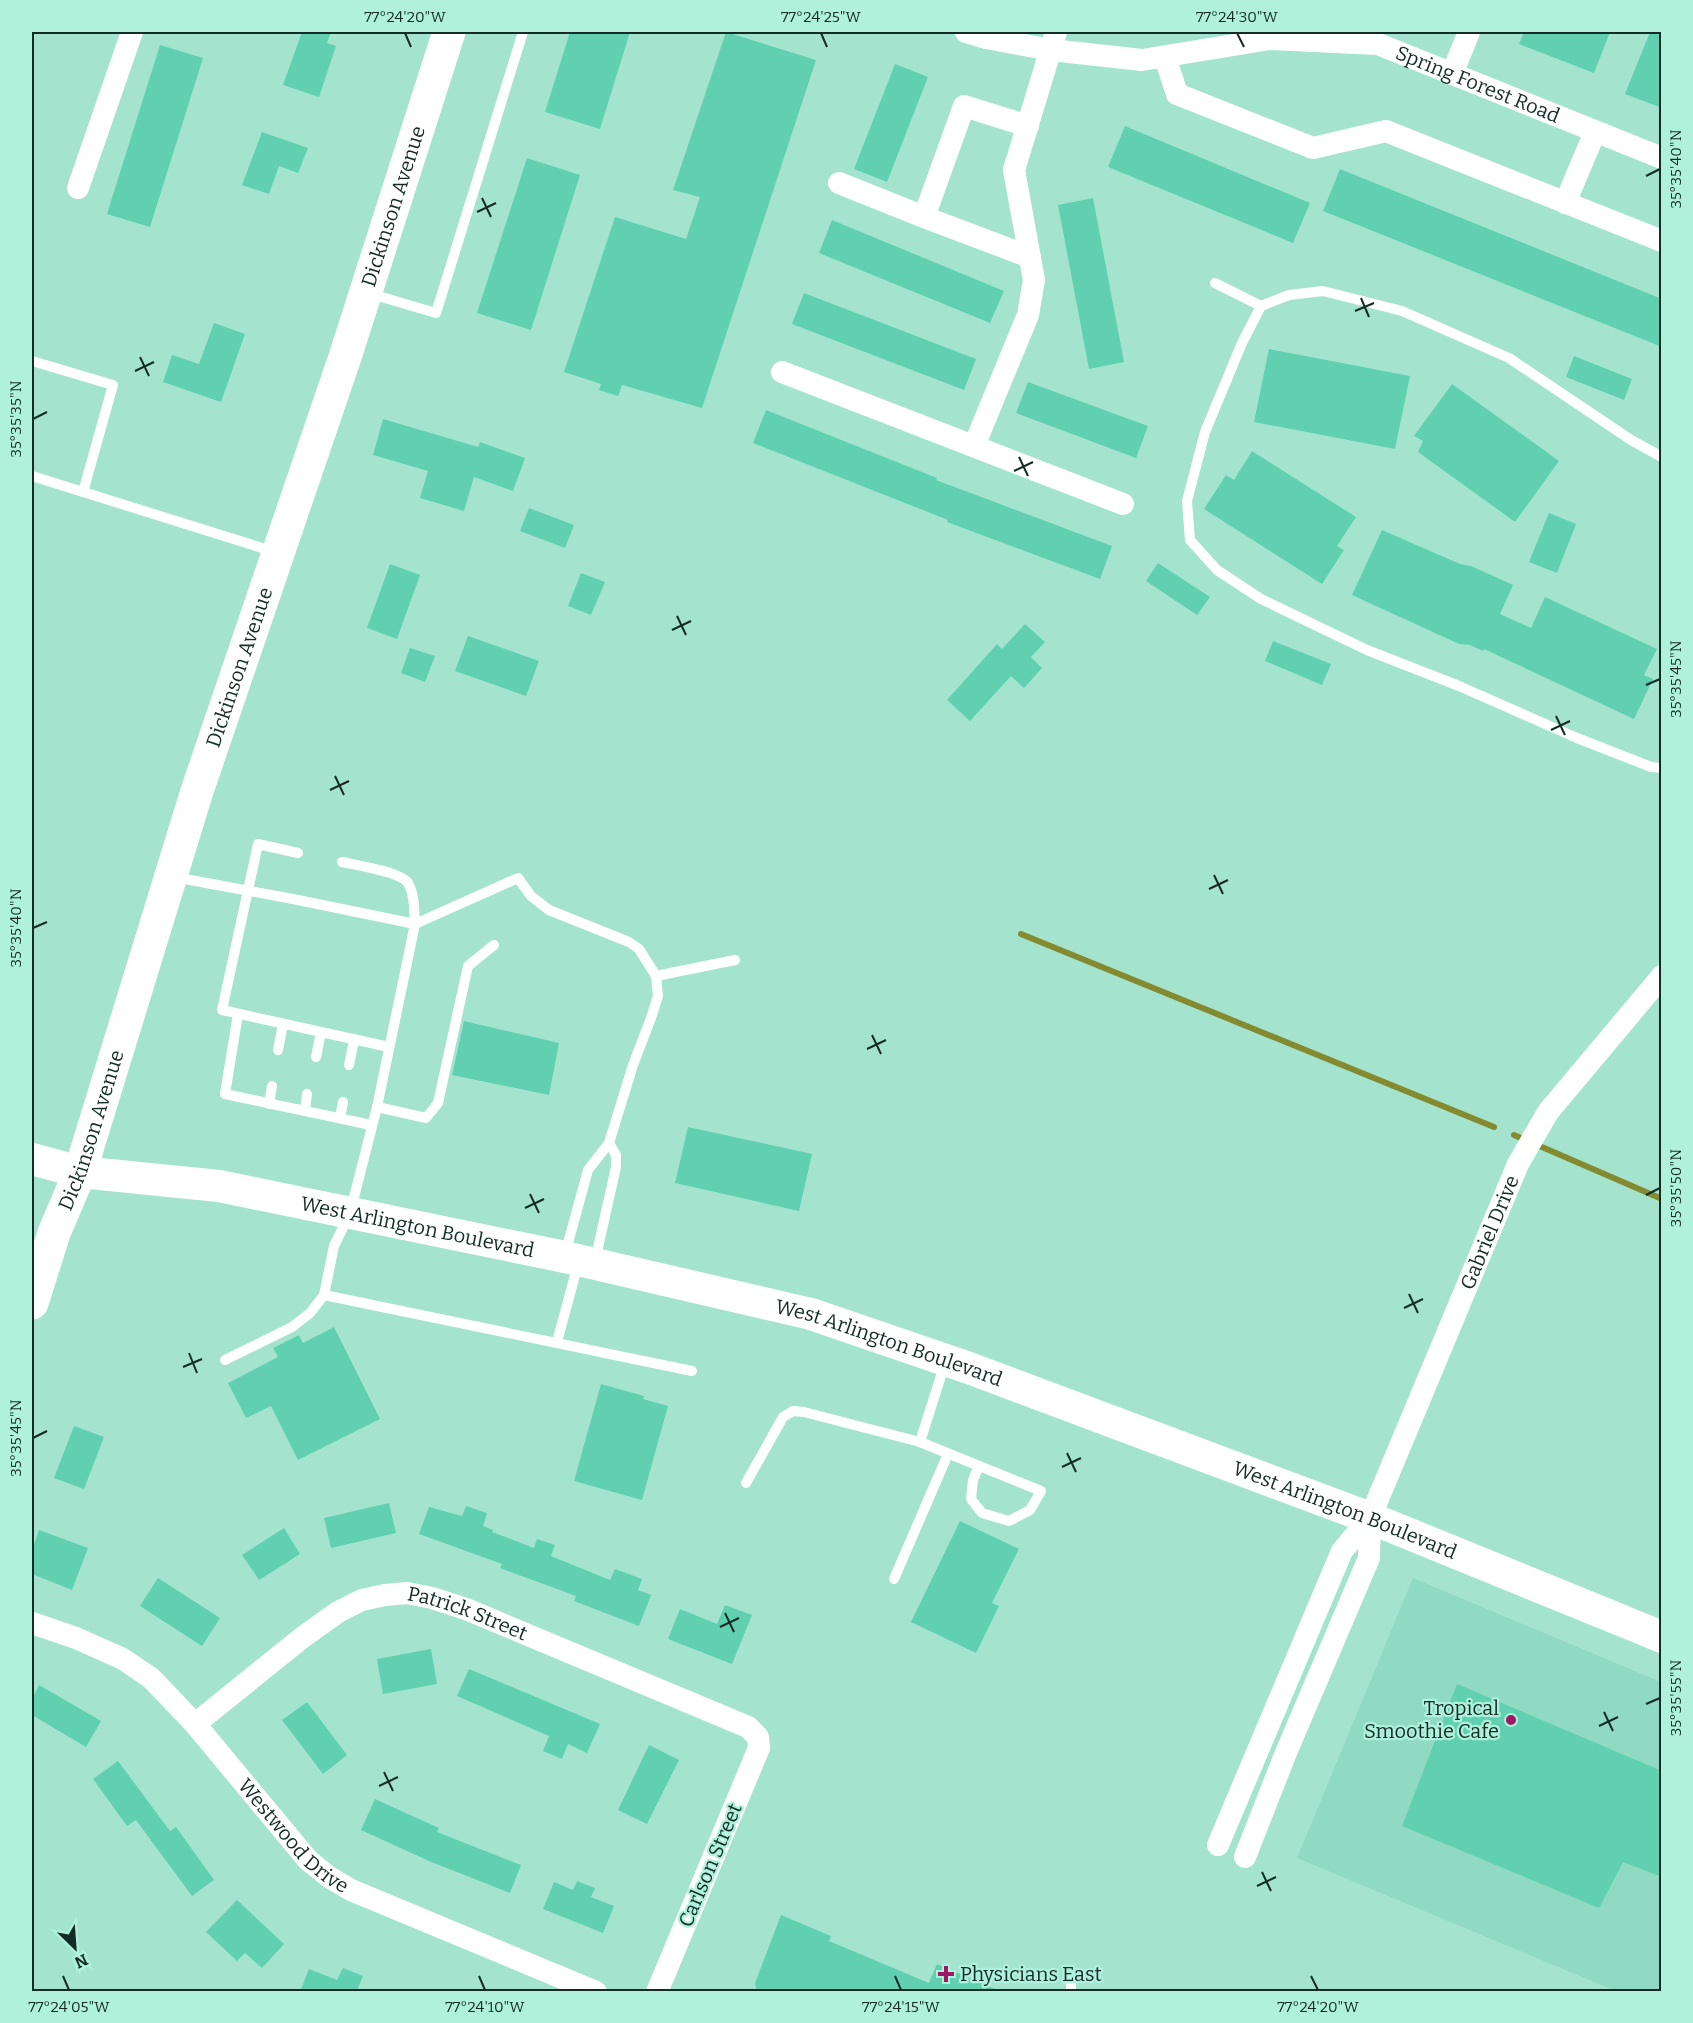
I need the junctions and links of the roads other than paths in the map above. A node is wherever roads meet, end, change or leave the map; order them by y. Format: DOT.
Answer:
graph roads {
  1 [pos="132,32"];
  2 [pos="449,32"];
  3 [pos="523,32"];
  4 [pos="966,32"];
  5 [pos="1469,32"];
  6 [pos="1053,41"];
  7 [pos="1165,57"];
  8 [pos="1452,74"];
  9 [pos="1028,126"];
  10 [pos="1595,132"];
  11 [pos="1662,158"];
  12 [pos="839,183"];
  13 [pos="78,188"];
  14 [pos="1565,202"];
  15 [pos="924,218"];
  16 [pos="1662,241"];
  17 [pos="1030,257"];
  18 [pos="1215,283"];
  19 [pos="367,292"];
  20 [pos="1261,306"];
  21 [pos="32,361"];
  22 [pos="782,372"];
  23 [pos="974,446"];
  24 [pos="1662,457"];
  25 [pos="32,476"];
  26 [pos="83,492"];
  27 [pos="1123,504"];
  28 [pos="278,553"];
  29 [pos="1662,768"];
  30 [pos="298,853"];
  31 [pos="342,862"];
  32 [pos="172,876"];
  33 [pos="248,890"];
  34 [pos="415,924"];
  35 [pos="494,945"];
  36 [pos="735,960"];
  37 [pos="656,976"];
  38 [pos="1662,976"];
  39 [pos="238,1014"];
  40 [pos="283,1024"];
  41 [pos="321,1032"];
  42 [pos="354,1040"];
  43 [pos="389,1047"];
  44 [pos="278,1050"];
  45 [pos="316,1057"];
  46 [pos="349,1065"];
  47 [pos="272,1086"];
  48 [pos="307,1094"];
  49 [pos="343,1101"];
  50 [pos="269,1104"];
  51 [pos="377,1107"];
  52 [pos="305,1111"];
  53 [pos="339,1118"];
  54 [pos="371,1125"];
  55 [pos="609,1143"];
  56 [pos="32,1159"];
  57 [pos="80,1172"];
  58 [pos="350,1212"];
  59 [pos="580,1260"];
  60 [pos="324,1295"];
  61 [pos="32,1304"];
  62 [pos="557,1342"];
  63 [pos="225,1360"];
  64 [pos="946,1360"];
  65 [pos="692,1371"];
  66 [pos="920,1442"];
  67 [pos="948,1454"];
  68 [pos="979,1466"];
  69 [pos="746,1483"];
  70 [pos="1370,1518"];
  71 [pos="894,1578"];
  72 [pos="32,1623"];
  73 [pos="1662,1637"];
  74 [pos="195,1724"];
  75 [pos="758,1737"];
  76 [pos="1218,1845"];
  77 [pos="1245,1857"];
  78 [pos="1071,1978"];
  79 [pos="596,1992"];
  80 [pos="657,1992"];
  81 [pos="1071,1992"];
  1 -- 13 [label="street"];
  2 -- 19 [label="main road, Dickinson Avenue"];
  3 -- 19 [label="lane"];
  4 -- 6 [label="street, Spring Forest Road"];
  5 -- 8 [label="street"];
  6 -- 7 [label="street, Spring Forest Road"];
  6 -- 9 [label="street"];
  7 -- 8 [label="street, Spring Forest Road"];
  7 -- 14 [label="street"];
  8 -- 10 [label="street, Spring Forest Road"];
  9 -- 15 [label="street"];
  9 -- 17 [label="street"];
  10 -- 11 [label="street, Spring Forest Road"];
  10 -- 14 [label="street"];
  12 -- 15 [label="street"];
  14 -- 16 [label="street"];
  15 -- 17 [label="street"];
  17 -- 23 [label="street"];
  18 -- 20 [label="lane"];
  19 -- 28 [label="main road, Dickinson Avenue"];
  20 -- 24 [label="lane"];
  20 -- 29 [label="lane"];
  21 -- 26 [label="lane"];
  22 -- 23 [label="street"];
  23 -- 27 [label="street"];
  25 -- 26 [label="lane"];
  26 -- 28 [label="lane"];
  28 -- 32 [label="main road, Dickinson Avenue"];
  30 -- 33 [label="lane"];
  31 -- 34 [label="lane"];
  32 -- 33 [label="lane"];
  32 -- 57 [label="main road, Dickinson Avenue"];
  33 -- 34 [label="lane"];
  33 -- 39 [label="lane"];
  34 -- 37 [label="lane"];
  34 -- 43 [label="lane"];
  35 -- 51 [label="lane"];
  36 -- 37 [label="lane"];
  37 -- 55 [label="lane"];
  38 -- 70 [label="street, Gabriel Drive"];
  39 -- 40 [label="lane"];
  39 -- 50 [label="lane"];
  40 -- 41 [label="lane"];
  40 -- 44 [label="lane"];
  41 -- 42 [label="lane"];
  41 -- 45 [label="lane"];
  42 -- 43 [label="lane"];
  42 -- 46 [label="lane"];
  43 -- 51 [label="lane"];
  47 -- 50 [label="lane"];
  48 -- 52 [label="lane"];
  49 -- 53 [label="lane"];
  50 -- 52 [label="lane"];
  51 -- 54 [label="lane"];
  52 -- 53 [label="lane"];
  53 -- 54 [label="lane"];
  54 -- 58 [label="lane"];
  55 -- 59 [label="lane"];
  55 -- 59 [label="lane"];
  56 -- 57 [label="main road, West Arlington Boulevard"];
  57 -- 58 [label="main road, West Arlington Boulevard"];
  57 -- 61 [label="main road, Dickinson Avenue"];
  58 -- 59 [label="main road, West Arlington Boulevard"];
  58 -- 60 [label="lane"];
  59 -- 62 [label="lane"];
  59 -- 64 [label="main road, West Arlington Boulevard"];
  60 -- 62 [label="lane"];
  60 -- 63 [label="lane"];
  62 -- 65 [label="lane"];
  64 -- 66 [label="lane"];
  64 -- 70 [label="main road, West Arlington Boulevard"];
  66 -- 67 [label="lane"];
  66 -- 69 [label="lane"];
  67 -- 68 [label="lane"];
  67 -- 71 [label="lane"];
  68 -- 68 [label="lane"];
  70 -- 73 [label="main road, West Arlington Boulevard"];
  70 -- 76 [label="street"];
  70 -- 77 [label="street"];
  72 -- 74 [label="street, Westwood Drive"];
  74 -- 75 [label="street, Patrick Street"];
  74 -- 79 [label="street, Westwood Drive"];
  75 -- 80 [label="street, Carlson Street"];
  78 -- 81 [label="lane"];
}
